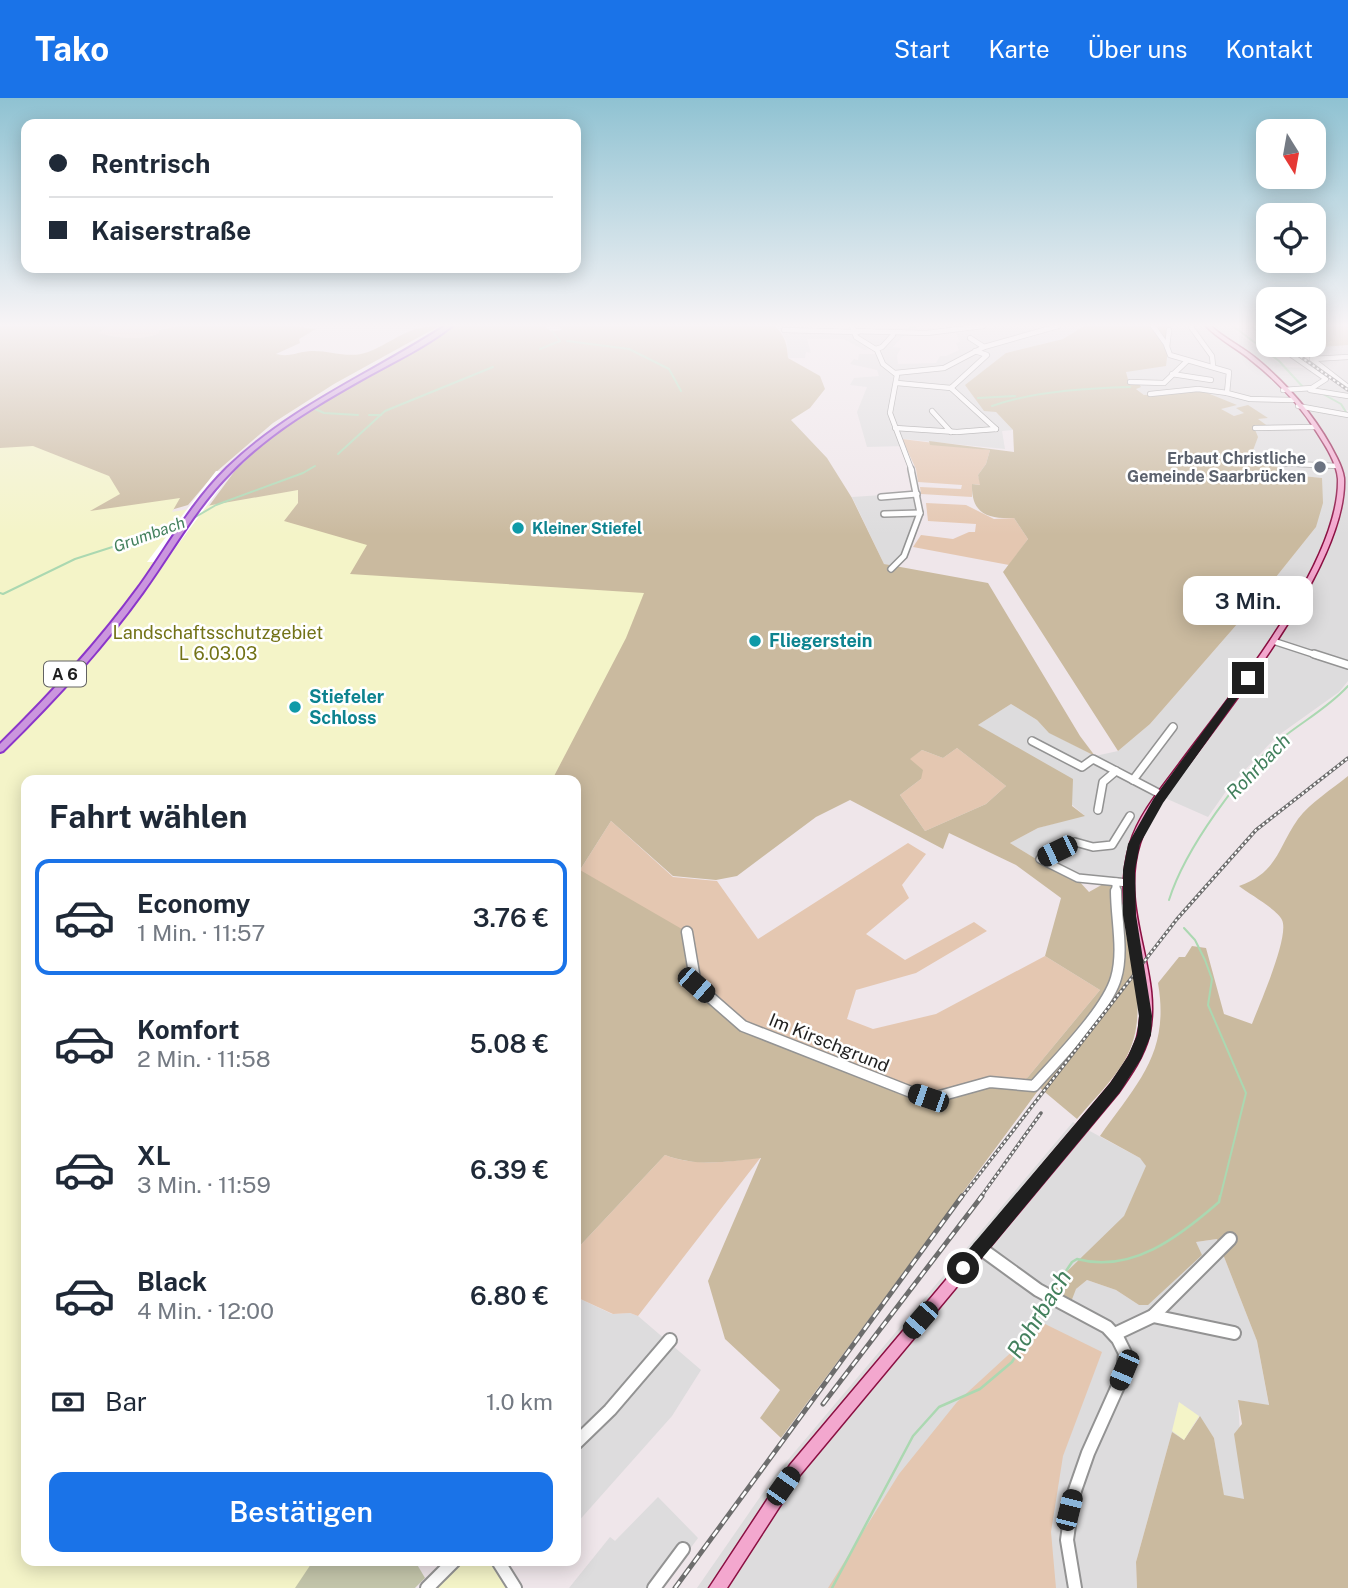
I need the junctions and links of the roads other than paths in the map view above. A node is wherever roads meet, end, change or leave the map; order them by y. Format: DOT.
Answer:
graph roads {
  1 [pos="319,396"];
  2 [pos="328,396"];
  3 [pos="893,396"];
  4 [pos="956,396"];
  5 [pos="1237,396"];
  6 [pos="1288,396"];
  7 [pos="1295,403"];
  8 [pos="932,411"];
  9 [pos="1348,415"];
  10 [pos="1315,426"];
  11 [pos="895,428"];
  12 [pos="1255,428"];
  13 [pos="951,432"];
  14 [pos="1298,453"];
  15 [pos="1273,463"];
  16 [pos="1306,463"];
  17 [pos="1338,466"];
  18 [pos="224,472"];
  19 [pos="918,494"];
  20 [pos="881,496"];
  21 [pos="920,513"];
  22 [pos="884,514"];
  23 [pos="157,562"];
  24 [pos="891,569"];
  25 [pos="1273,641"];
  26 [pos="1348,665"];
  27 [pos="1173,727"];
  28 [pos="0,740"];
  29 [pos="1032,741"];
  30 [pos="0,750"];
  31 [pos="1116,771"];
  32 [pos="1133,780"];
  33 [pos="1162,795"];
  34 [pos="1098,810"];
  35 [pos="1130,816"];
  36 [pos="1116,882"];
  37 [pos="1128,883"];
  38 [pos="687,932"];
  39 [pos="1230,1239"];
  40 [pos="980,1248"];
  41 [pos="1153,1316"];
  42 [pos="1234,1333"];
  43 [pos="1115,1334"];
  44 [pos="670,1340"];
  45 [pos="581,1438"];
  46 [pos="684,1549"];
  47 [pos="449,1566"];
  48 [pos="501,1566"];
  49 [pos="427,1588"];
  50 [pos="515,1588"];
  51 [pos="654,1588"];
  52 [pos="717,1588"];
  53 [pos="1075,1588"];
  1 -- 18 [label="highway, A 6"];
  2 -- 18 [label="highway, A 6"];
  3 -- 11 [label="street"];
  4 -- 13 [label="street"];
  5 -- 7 [label="street"];
  6 -- 7 [label="main road"];
  7 -- 9 [label="street"];
  7 -- 10 [label="main road"];
  8 -- 13 [label="street"];
  10 -- 12 [label="street"];
  10 -- 17 [label="main road"];
  11 -- 13 [label="street"];
  11 -- 19 [label="street"];
  14 -- 16 [label="street"];
  15 -- 16 [label="street"];
  16 -- 17 [label="street"];
  17 -- 25 [label="main road"];
  18 -- 23 [label="highway, A 6"];
  19 -- 20 [label="street"];
  19 -- 21 [label="street"];
  21 -- 22 [label="street"];
  21 -- 24 [label="street"];
  23 -- 28 [label="highway, A 6"];
  23 -- 30 [label="highway, A 6"];
  25 -- 26 [label="street"];
  25 -- 33 [label="main road"];
  27 -- 32 [label="street"];
  29 -- 31 [label="street"];
  31 -- 32 [label="street"];
  31 -- 34 [label="street"];
  32 -- 33 [label="street"];
  33 -- 37 [label="main road"];
  35 -- 36 [label="street"];
  36 -- 37 [label="street"];
  36 -- 38 [label="street, Im Kirschgrund"];
  37 -- 40 [label="main road"];
  39 -- 41 [label="street"];
  40 -- 43 [label="street"];
  40 -- 52 [label="main road"];
  41 -- 42 [label="street"];
  41 -- 43 [label="street"];
  43 -- 53 [label="street"];
  44 -- 45 [label="street"];
  46 -- 51 [label="street"];
  47 -- 49 [label="street"];
  48 -- 50 [label="street"];
}
